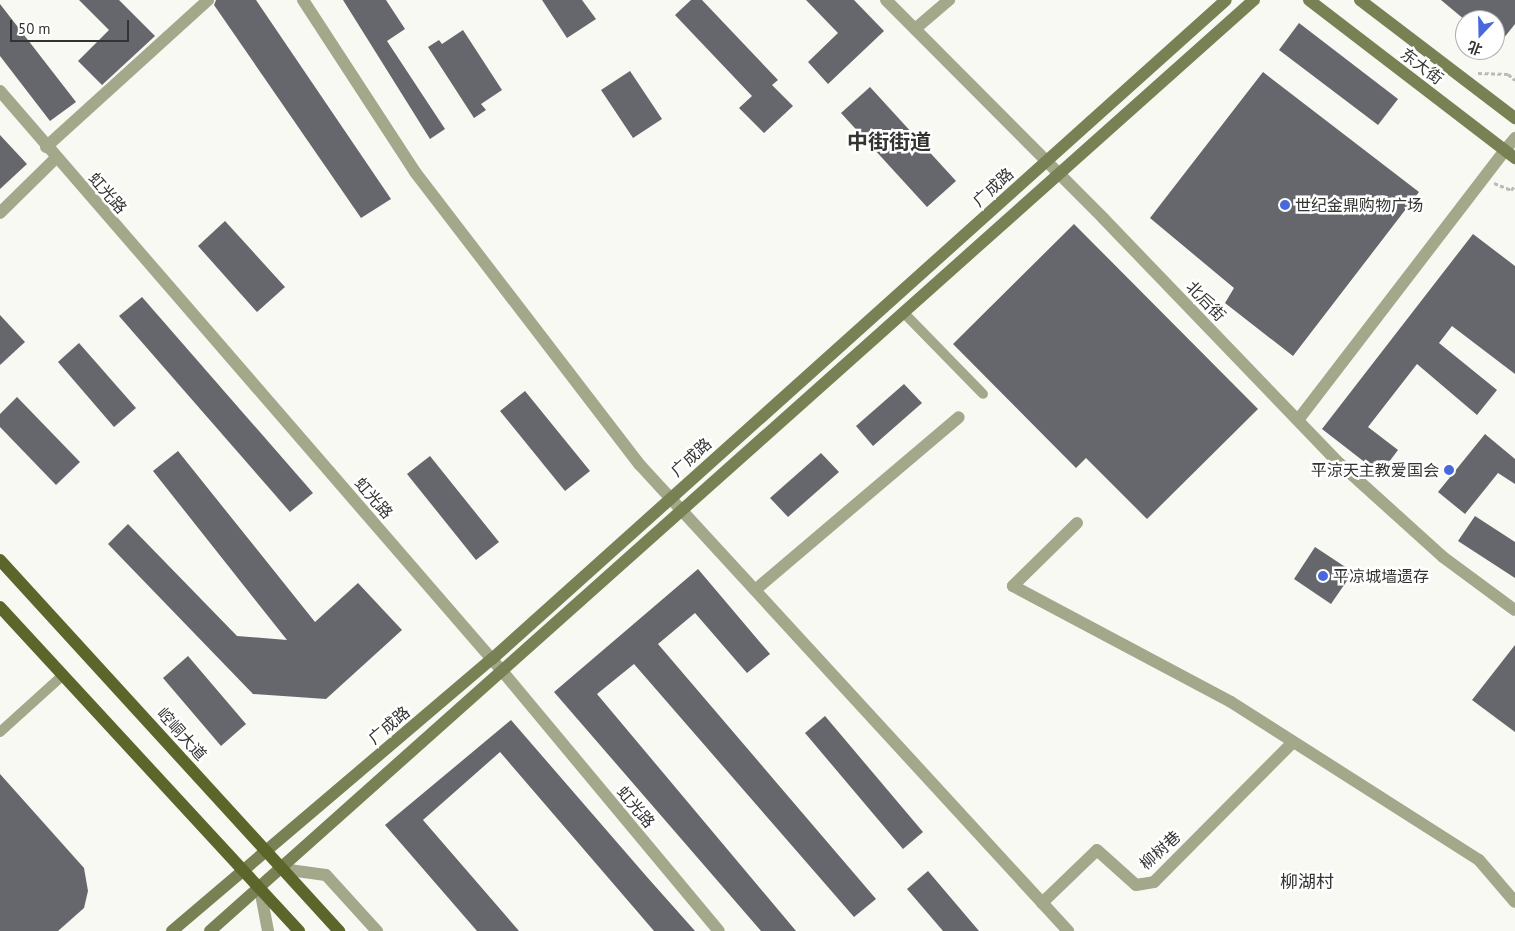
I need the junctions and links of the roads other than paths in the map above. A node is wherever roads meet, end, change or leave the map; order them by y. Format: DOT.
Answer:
graph roads {
  1 [pos="208,0"];
  2 [pos="303,0"];
  3 [pos="886,0"];
  4 [pos="949,0"];
  5 [pos="1226,0"];
  6 [pos="1254,0"];
  7 [pos="1309,0"];
  8 [pos="1360,0"];
  9 [pos="915,30"];
  10 [pos="0,91"];
  11 [pos="1515,118"];
  12 [pos="1515,138"];
  13 [pos="46,147"];
  14 [pos="1510,154"];
  15 [pos="56,158"];
  16 [pos="1046,161"];
  17 [pos="1059,174"];
  18 [pos="0,214"];
  19 [pos="904,313"];
  20 [pos="983,394"];
  21 [pos="959,417"];
  22 [pos="1298,420"];
  23 [pos="670,497"];
  24 [pos="683,511"];
  25 [pos="1077,522"];
  26 [pos="0,560"];
  27 [pos="755,590"];
  28 [pos="0,607"];
  29 [pos="1515,610"];
  30 [pos="492,659"];
  31 [pos="503,672"];
  32 [pos="63,675"];
  33 [pos="0,732"];
  34 [pos="1293,742"];
  35 [pos="266,851"];
  36 [pos="282,869"];
  37 [pos="243,870"];
  38 [pos="260,889"];
  39 [pos="1515,902"];
  40 [pos="1042,903"];
  41 [pos="172,931"];
  42 [pos="210,931"];
  43 [pos="268,931"];
  44 [pos="299,931"];
  45 [pos="339,931"];
  46 [pos="377,931"];
  47 [pos="719,931"];
  48 [pos="1068,931"];
  1 -- 13 [label="street"];
  2 -- 23 [label="street"];
  3 -- 9 [label="street, 北后街"];
  4 -- 9 [label="street"];
  5 -- 16 [label="main road, 广成路"];
  6 -- 17 [label="main road"];
  7 -- 14 [label="main road, 东大街"];
  8 -- 11 [label="main road, 东大街"];
  9 -- 16 [label="street, 北后街"];
  10 -- 13 [label="street, 虹光路"];
  12 -- 14 [label="street"];
  13 -- 15 [label="street, 虹光路"];
  14 -- 22 [label="street"];
  15 -- 18 [label="street"];
  15 -- 30 [label="street, 虹光路"];
  16 -- 17 [label="street, 北后街"];
  16 -- 23 [label="main road, 广成路"];
  17 -- 19 [label="main road"];
  17 -- 22 [label="street, 北后街"];
  19 -- 20 [label="lane"];
  19 -- 24 [label="main road"];
  21 -- 27 [label="street"];
  22 -- 29 [label="street, 北后街"];
  23 -- 24 [label="street"];
  23 -- 30 [label="main road, 广成路"];
  24 -- 27 [label="street"];
  24 -- 31 [label="main road"];
  25 -- 34 [label="street"];
  26 -- 35 [label="main road, 崆峒大道"];
  27 -- 40 [label="street"];
  28 -- 32 [label="main road"];
  30 -- 31 [label="street, 虹光路"];
  30 -- 35 [label="main road, 广成路"];
  31 -- 36 [label="main road"];
  31 -- 47 [label="street, 虹光路"];
  32 -- 33 [label="lane"];
  32 -- 37 [label="main road"];
  34 -- 39 [label="street"];
  34 -- 40 [label="street, 柳树巷"];
  35 -- 36 [label="main road, 崆峒大道"];
  35 -- 37 [label="main road, 广成路"];
  36 -- 38 [label="main road"];
  36 -- 45 [label="main road, 崆峒大道"];
  36 -- 46 [label="street"];
  37 -- 38 [label="main road"];
  37 -- 41 [label="main road, 广成路"];
  38 -- 42 [label="main road"];
  38 -- 43 [label="street"];
  38 -- 44 [label="main road"];
  40 -- 48 [label="street"];
}
